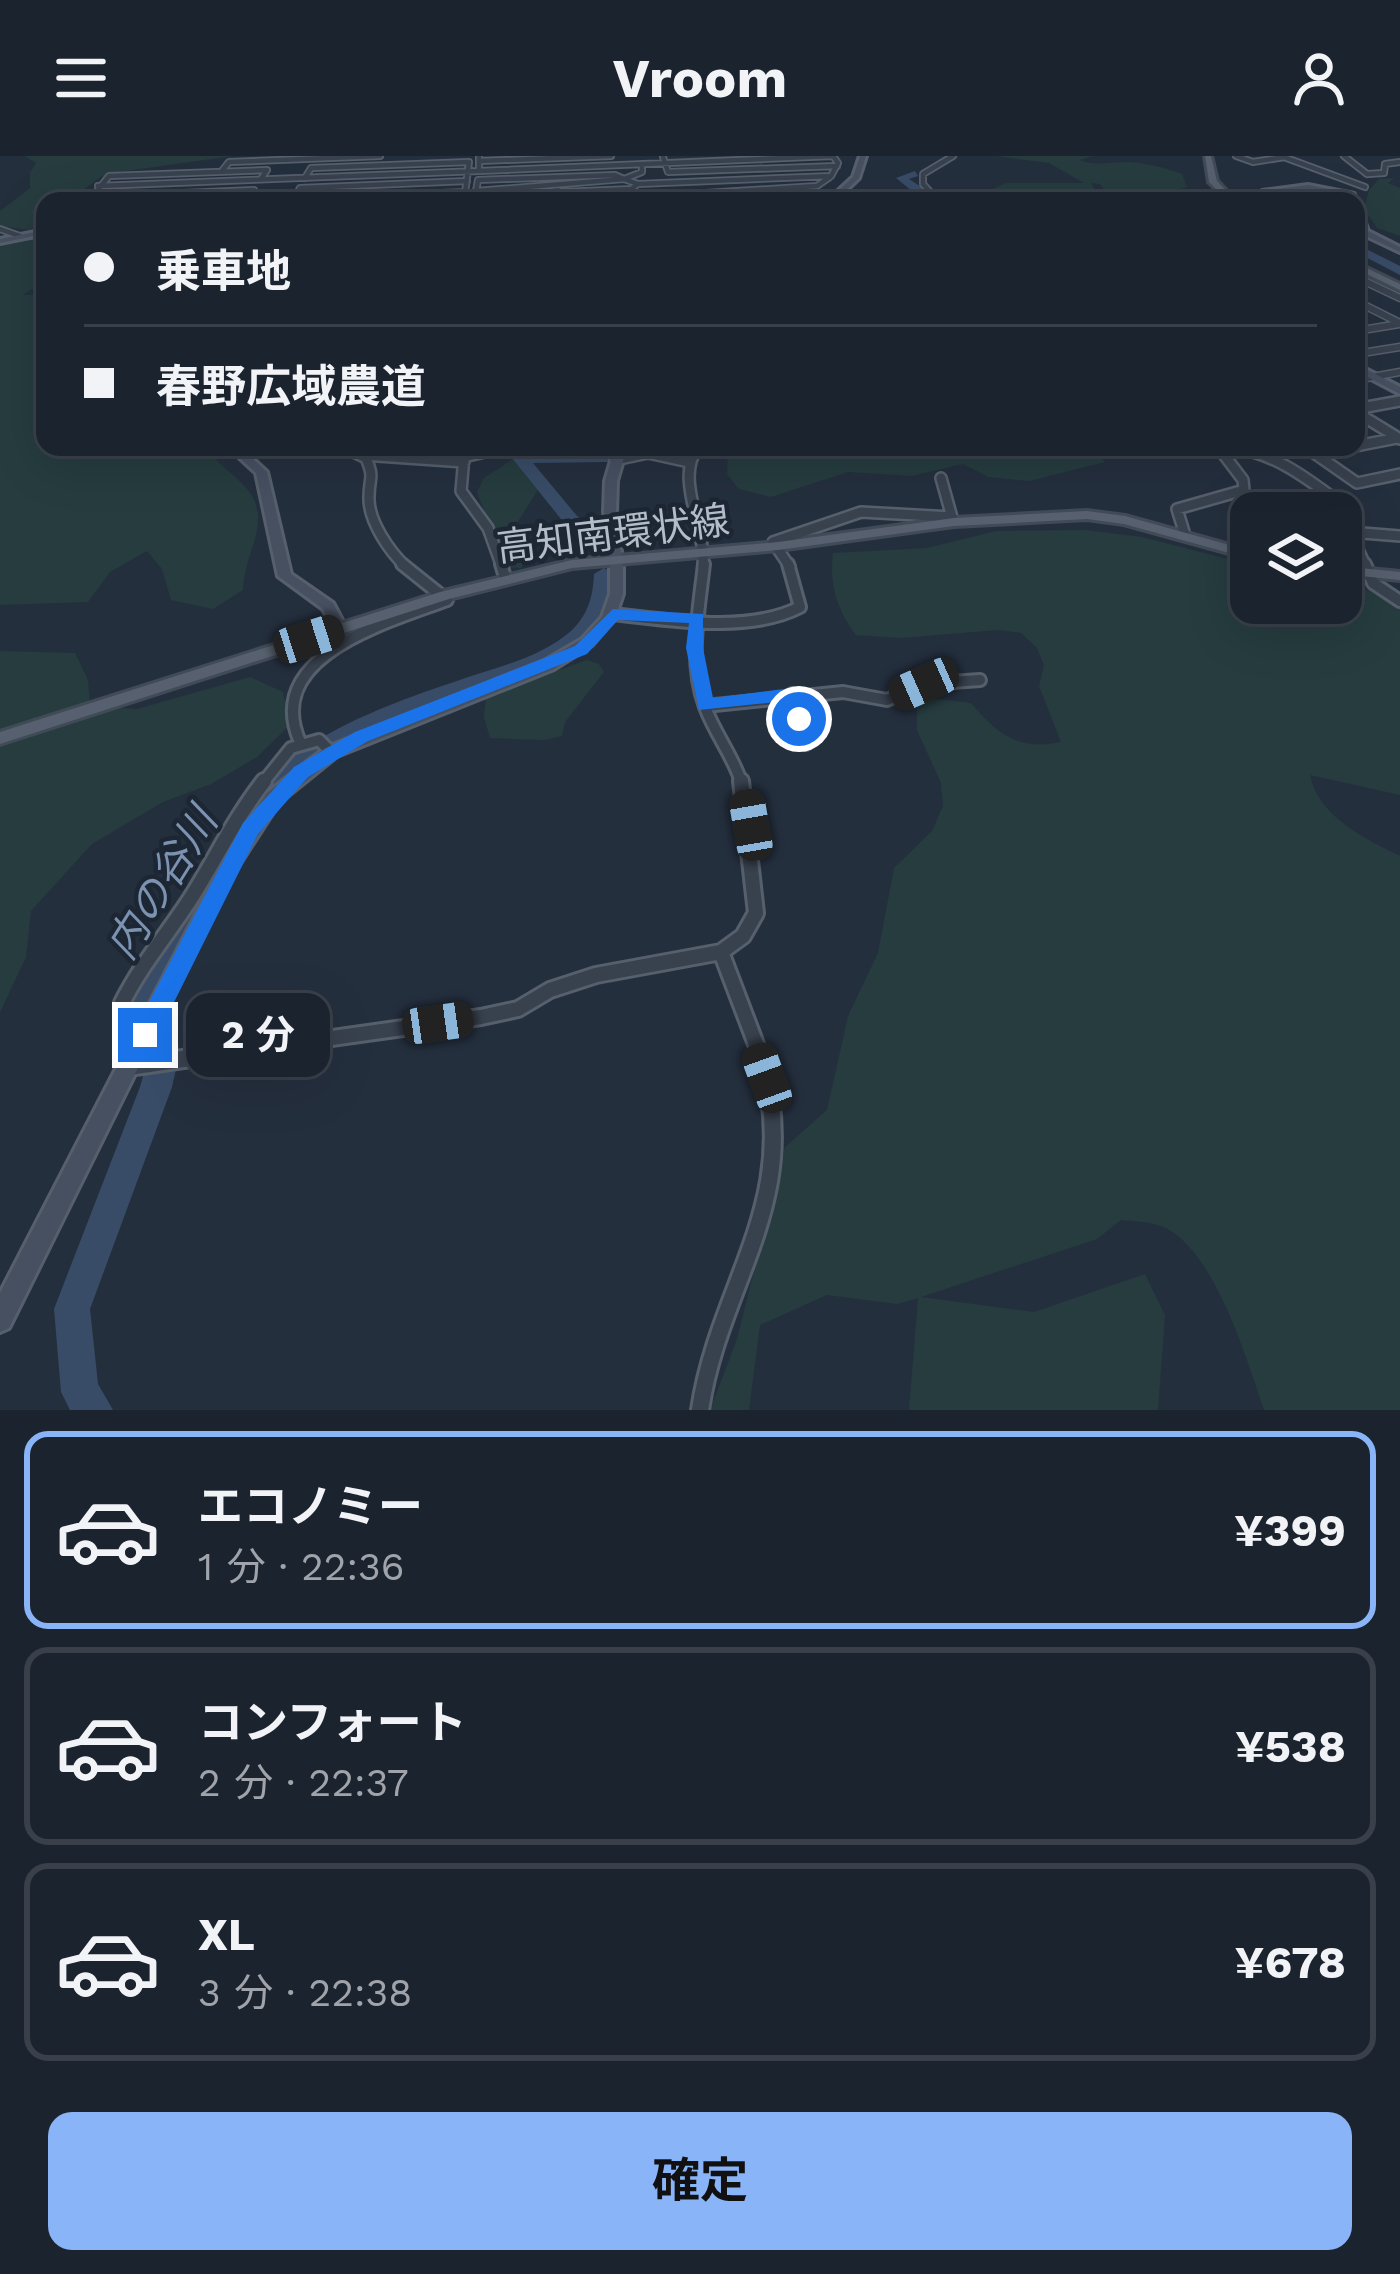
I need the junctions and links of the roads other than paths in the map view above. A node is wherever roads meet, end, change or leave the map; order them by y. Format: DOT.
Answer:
graph roads {
  1 [pos="380,156"];
  2 [pos="611,156"];
  3 [pos="833,156"];
  4 [pos="863,156"];
  5 [pos="953,156"];
  6 [pos="1204,156"];
  7 [pos="1236,156"];
  8 [pos="1344,156"];
  9 [pos="1387,156"];
  10 [pos="329,157"];
  11 [pos="1284,157"];
  12 [pos="298,158"];
  13 [pos="479,159"];
  14 [pos="663,159"];
  15 [pos="623,160"];
  16 [pos="641,160"];
  17 [pos="1400,161"];
  18 [pos="837,166"];
  19 [pos="222,171"];
  20 [pos="468,171"];
  21 [pos="479,171"];
  22 [pos="1368,174"];
  23 [pos="831,176"];
  24 [pos="285,178"];
  25 [pos="261,179"];
  26 [pos="625,179"];
  27 [pos="466,181"];
  28 [pos="704,181"];
  29 [pos="638,184"];
  30 [pos="98,186"];
  31 [pos="1365,187"];
  32 [pos="545,188"];
  33 [pos="466,191"];
  34 [pos="476,191"];
  35 [pos="94,192"];
  36 [pos="218,192"];
  37 [pos="253,192"];
  38 [pos="277,192"];
  39 [pos="298,192"];
  40 [pos="447,192"];
  41 [pos="541,192"];
  42 [pos="554,192"];
  43 [pos="601,192"];
  44 [pos="709,192"];
  45 [pos="841,192"];
  46 [pos="930,192"];
  47 [pos="1217,192"];
  48 [pos="1264,192"];
  49 [pos="1303,192"];
  50 [pos="1360,192"];
  51 [pos="0,229"];
  52 [pos="1365,232"];
  53 [pos="36,233"];
  54 [pos="20,236"];
  55 [pos="0,241"];
  56 [pos="1400,250"];
  57 [pos="1365,277"];
  58 [pos="1400,295"];
  59 [pos="1365,305"];
  60 [pos="1373,307"];
  61 [pos="1400,321"];
  62 [pos="1365,329"];
  63 [pos="1400,347"];
  64 [pos="1365,353"];
  65 [pos="1365,372"];
  66 [pos="1400,373"];
  67 [pos="1375,377"];
  68 [pos="1365,379"];
  69 [pos="1400,391"];
  70 [pos="1400,401"];
  71 [pos="1365,409"];
  72 [pos="1365,417"];
  73 [pos="1399,438"];
  74 [pos="1365,444"];
  75 [pos="243,456"];
  76 [pos="363,456"];
  77 [pos="380,456"];
  78 [pos="468,456"];
  79 [pos="618,456"];
  80 [pos="666,456"];
  81 [pos="692,456"];
  82 [pos="1225,456"];
  83 [pos="1274,456"];
  84 [pos="1318,456"];
  85 [pos="689,460"];
  86 [pos="464,462"];
  87 [pos="1400,474"];
  88 [pos="940,478"];
  89 [pos="1328,492"];
  90 [pos="953,519"];
  91 [pos="1362,533"];
  92 [pos="1185,535"];
  93 [pos="1400,536"];
  94 [pos="778,546"];
  95 [pos="1230,549"];
  96 [pos="705,553"];
  97 [pos="1362,559"];
  98 [pos="616,561"];
  99 [pos="1362,572"];
  100 [pos="1368,573"];
  101 [pos="1400,576"];
  102 [pos="505,577"];
  103 [pos="445,595"];
  104 [pos="1400,601"];
  105 [pos="613,614"];
  106 [pos="698,618"];
  107 [pos="340,629"];
  108 [pos="980,680"];
  109 [pos="792,694"];
  110 [pos="705,706"];
  111 [pos="0,738"];
  112 [pos="299,742"];
  113 [pos="806,744"];
  114 [pos="326,747"];
  115 [pos="721,952"];
  116 [pos="145,1035"];
  117 [pos="138,1066"];
  118 [pos="0,1319"];
  119 [pos="700,1410"];
  1 -- 10 [label="street"];
  2 -- 13 [label="street"];
  3 -- 14 [label="street"];
  3 -- 18 [label="street"];
  4 -- 45 [label="street"];
  5 -- 46 [label="street"];
  6 -- 47 [label="main road"];
  7 -- 11 [label="street"];
  8 -- 22 [label="street"];
  9 -- 17 [label="street"];
  10 -- 12 [label="street"];
  11 -- 31 [label="street"];
  12 -- 19 [label="street"];
  12 -- 24 [label="street"];
  13 -- 21 [label="street"];
  14 -- 16 [label="street"];
  14 -- 18 [label="street"];
  15 -- 16 [label="street"];
  15 -- 21 [label="street"];
  16 -- 26 [label="street"];
  17 -- 22 [label="street"];
  18 -- 23 [label="street"];
  19 -- 25 [label="street"];
  19 -- 30 [label="street"];
  20 -- 21 [label="street"];
  20 -- 24 [label="street"];
  20 -- 27 [label="street"];
  22 -- 31 [label="street"];
  23 -- 28 [label="street"];
  23 -- 44 [label="street"];
  24 -- 25 [label="street"];
  24 -- 38 [label="street"];
  25 -- 30 [label="street"];
  26 -- 29 [label="street"];
  26 -- 32 [label="street"];
  26 -- 34 [label="street"];
  27 -- 33 [label="street"];
  27 -- 39 [label="street"];
  28 -- 29 [label="street"];
  28 -- 44 [label="street"];
  29 -- 43 [label="street"];
  30 -- 35 [label="street"];
  31 -- 50 [label="street"];
  32 -- 34 [label="street"];
  32 -- 41 [label="street"];
  32 -- 42 [label="street"];
  33 -- 40 [label="street"];
  36 -- 37 [label="street"];
  48 -- 49 [label="street"];
  51 -- 54 [label="street"];
  52 -- 56 [label="street"];
  53 -- 54 [label="street"];
  54 -- 55 [label="street"];
  57 -- 58 [label="main road"];
  58 -- 60 [label="street"];
  59 -- 60 [label="street"];
  60 -- 61 [label="street"];
  61 -- 62 [label="street"];
  63 -- 64 [label="street"];
  65 -- 67 [label="street"];
  66 -- 67 [label="street"];
  67 -- 68 [label="street"];
  67 -- 69 [label="street"];
  70 -- 71 [label="street"];
  72 -- 73 [label="street"];
  73 -- 74 [label="street"];
  75 -- 107 [label="street"];
  76 -- 103 [label="street"];
  77 -- 86 [label="street"];
  78 -- 86 [label="street"];
  79 -- 98 [label="street"];
  80 -- 85 [label="street"];
  81 -- 85 [label="street"];
  82 -- 92 [label="street"];
  83 -- 89 [label="street"];
  84 -- 87 [label="street"];
  85 -- 96 [label="street"];
  86 -- 102 [label="street"];
  88 -- 90 [label="street"];
  90 -- 92 [label="main road, 高知南環状線"];
  90 -- 94 [label="main road, 高知南環状線"];
  91 -- 93 [label="street"];
  92 -- 95 [label="main road, 高知南環状線"];
  94 -- 96 [label="main road, 高知南環状線"];
  94 -- 106 [label="street"];
  96 -- 98 [label="main road, 高知南環状線"];
  96 -- 106 [label="street"];
  97 -- 100 [label="street"];
  98 -- 102 [label="main road, 高知南環状線"];
  98 -- 105 [label="street"];
  99 -- 100 [label="main road"];
  100 -- 101 [label="main road"];
  100 -- 104 [label="street"];
  102 -- 103 [label="main road, 高知南環状線"];
  103 -- 107 [label="main road, 高知南環状線"];
  103 -- 112 [label="street"];
  105 -- 106 [label="street"];
  105 -- 114 [label="street"];
  106 -- 110 [label="street"];
  107 -- 111 [label="main road, 高知南環状線"];
  108 -- 109 [label="street"];
  109 -- 110 [label="street"];
  109 -- 113 [label="street"];
  110 -- 115 [label="street"];
  112 -- 114 [label="street"];
  112 -- 116 [label="street"];
  114 -- 116 [label="street"];
  115 -- 117 [label="street"];
  115 -- 119 [label="street"];
  116 -- 117 [label="street"];
  117 -- 118 [label="street"];
}
